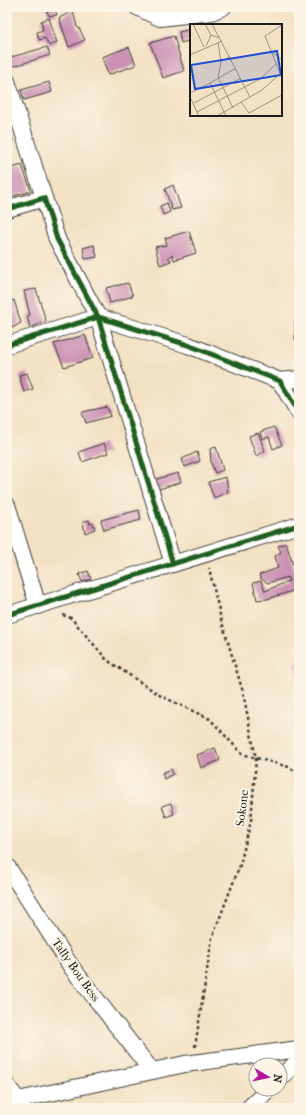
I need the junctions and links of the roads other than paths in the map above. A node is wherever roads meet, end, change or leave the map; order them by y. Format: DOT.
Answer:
graph roads {
  1 [pos="137,7"];
  2 [pos="223,7"];
  3 [pos="7,81"];
  4 [pos="44,198"];
  5 [pos="7,209"];
  6 [pos="98,317"];
  7 [pos="7,345"];
  8 [pos="299,379"];
  9 [pos="280,381"];
  10 [pos="299,413"];
  11 [pos="7,505"];
  12 [pos="299,525"];
  13 [pos="174,564"];
  14 [pos="38,606"];
  15 [pos="7,615"];
  16 [pos="7,866"];
  17 [pos="299,1049"];
  18 [pos="299,1060"];
  19 [pos="151,1070"];
  20 [pos="288,1070"];
  21 [pos="7,1086"];
  22 [pos="261,1097"];
  23 [pos="16,1104"];
  24 [pos="249,1108"];
  1 -- 2 [label="street"];
  3 -- 4 [label="street"];
  4 -- 5 [label="street"];
  4 -- 6 [label="street"];
  6 -- 7 [label="street"];
  6 -- 9 [label="street"];
  6 -- 13 [label="street"];
  8 -- 9 [label="street"];
  9 -- 10 [label="street"];
  11 -- 14 [label="street"];
  12 -- 13 [label="street"];
  13 -- 14 [label="street"];
  14 -- 15 [label="street"];
  16 -- 19 [label="street, Tally Bou Bess"];
  17 -- 19 [label="street"];
  18 -- 20 [label="street"];
  19 -- 23 [label="street"];
  21 -- 23 [label="street"];
  22 -- 24 [label="street"];
}
